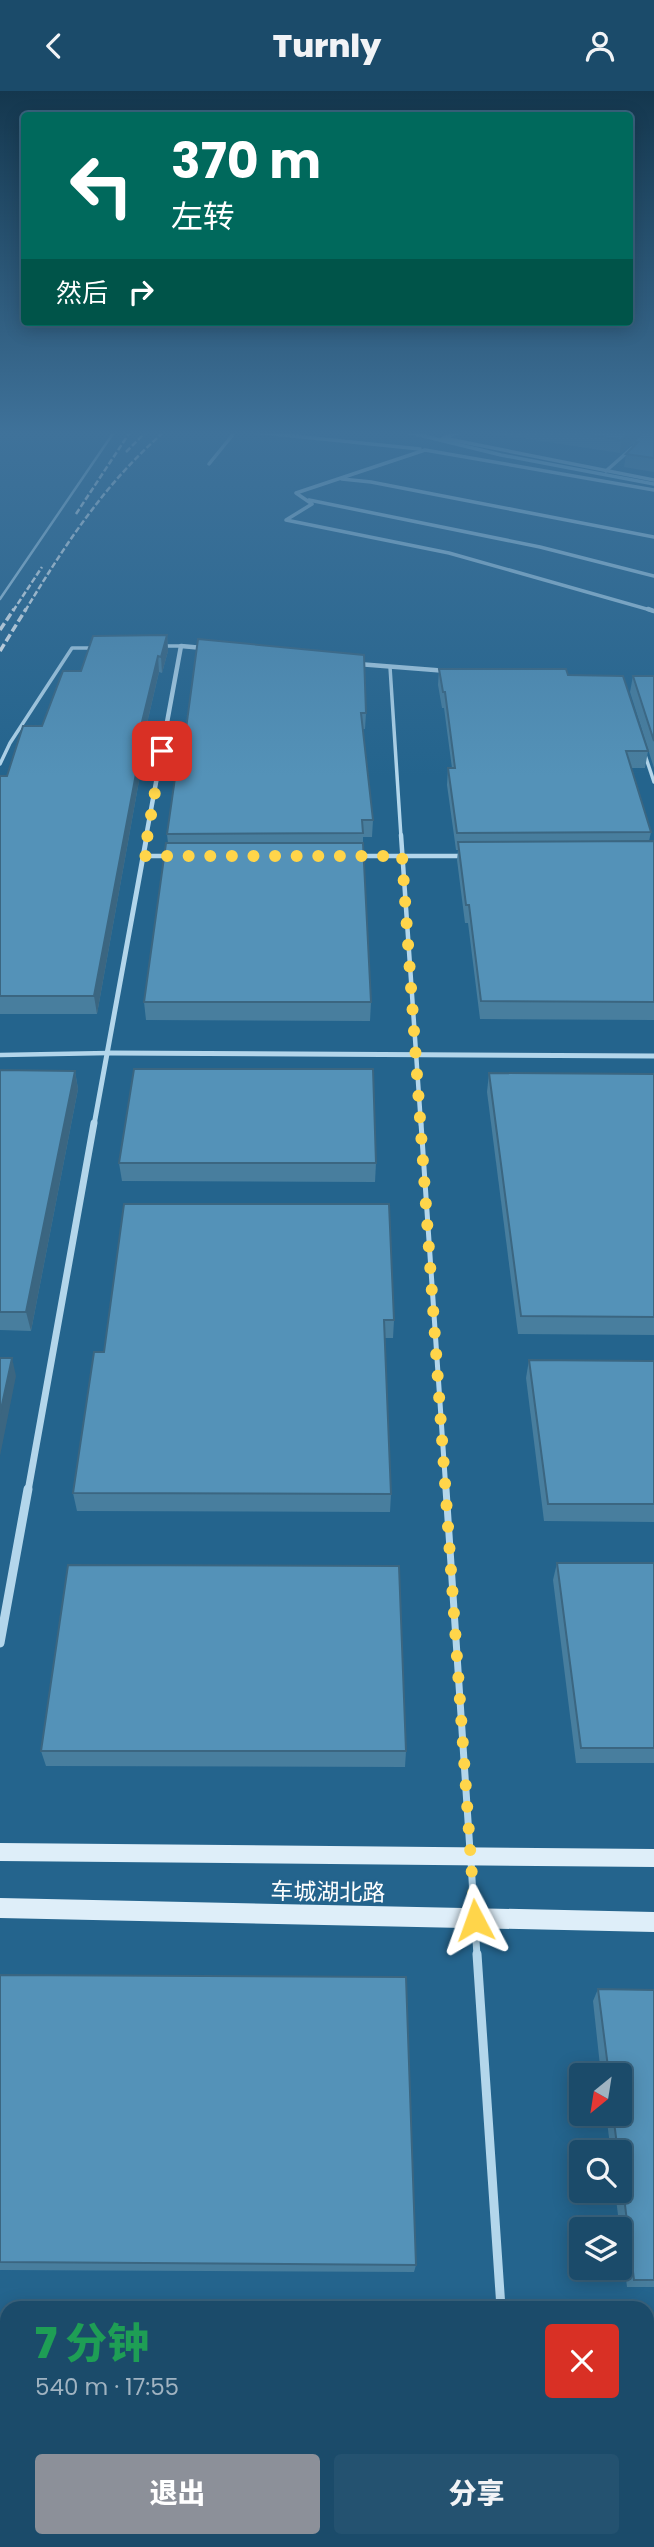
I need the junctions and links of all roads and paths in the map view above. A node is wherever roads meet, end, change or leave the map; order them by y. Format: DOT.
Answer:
graph roads {
  1 [pos="36,547"];
  2 [pos="417,547"];
  3 [pos="538,547"];
  4 [pos="654,576"];
  5 [pos="0,599"];
  6 [pos="654,611"];
  7 [pos="181,646"];
  8 [pos="100,647"];
  9 [pos="154,647"];
  10 [pos="209,649"];
  11 [pos="348,663"];
  12 [pos="390,667"];
  13 [pos="458,672"];
  14 [pos="642,745"];
  15 [pos="0,764"];
  16 [pos="654,782"];
  17 [pos="144,856"];
  18 [pos="184,856"];
  19 [pos="348,856"];
  20 [pos="402,856"];
  21 [pos="472,856"];
  22 [pos="109,1053"];
  23 [pos="417,1053"];
  24 [pos="0,1055"];
  25 [pos="654,1056"];
  26 [pos="0,1643"];
  27 [pos="0,1852"];
  28 [pos="471,1858"];
  29 [pos="654,1858"];
  30 [pos="0,1908"];
  31 [pos="475,1920"];
  32 [pos="654,1922"];
  33 [pos="501,2301"];
  1 -- 5 [label="lane"];
  2 -- 6 [label="street"];
  3 -- 4 [label="street"];
  7 -- 9 [label="lane"];
  7 -- 10 [label="street"];
  7 -- 17 [label="street"];
  8 -- 15 [label="lane"];
  11 -- 12 [label="street"];
  12 -- 13 [label="street"];
  12 -- 20 [label="lane"];
  14 -- 16 [label="lane"];
  17 -- 18 [label="lane"];
  17 -- 22 [label="street"];
  19 -- 20 [label="lane"];
  20 -- 21 [label="lane"];
  20 -- 23 [label="lane"];
  22 -- 23 [label="street"];
  22 -- 24 [label="lane"];
  22 -- 26 [label="street"];
  23 -- 25 [label="street"];
  23 -- 28 [label="lane"];
  27 -- 28 [label="main road, 车城湖北路"];
  28 -- 29 [label="main road, 车城湖北路"];
  28 -- 31 [label="lane"];
  30 -- 31 [label="main road, 车城湖北路"];
  31 -- 32 [label="main road, 车城湖北路"];
  31 -- 33 [label="lane"];
}
